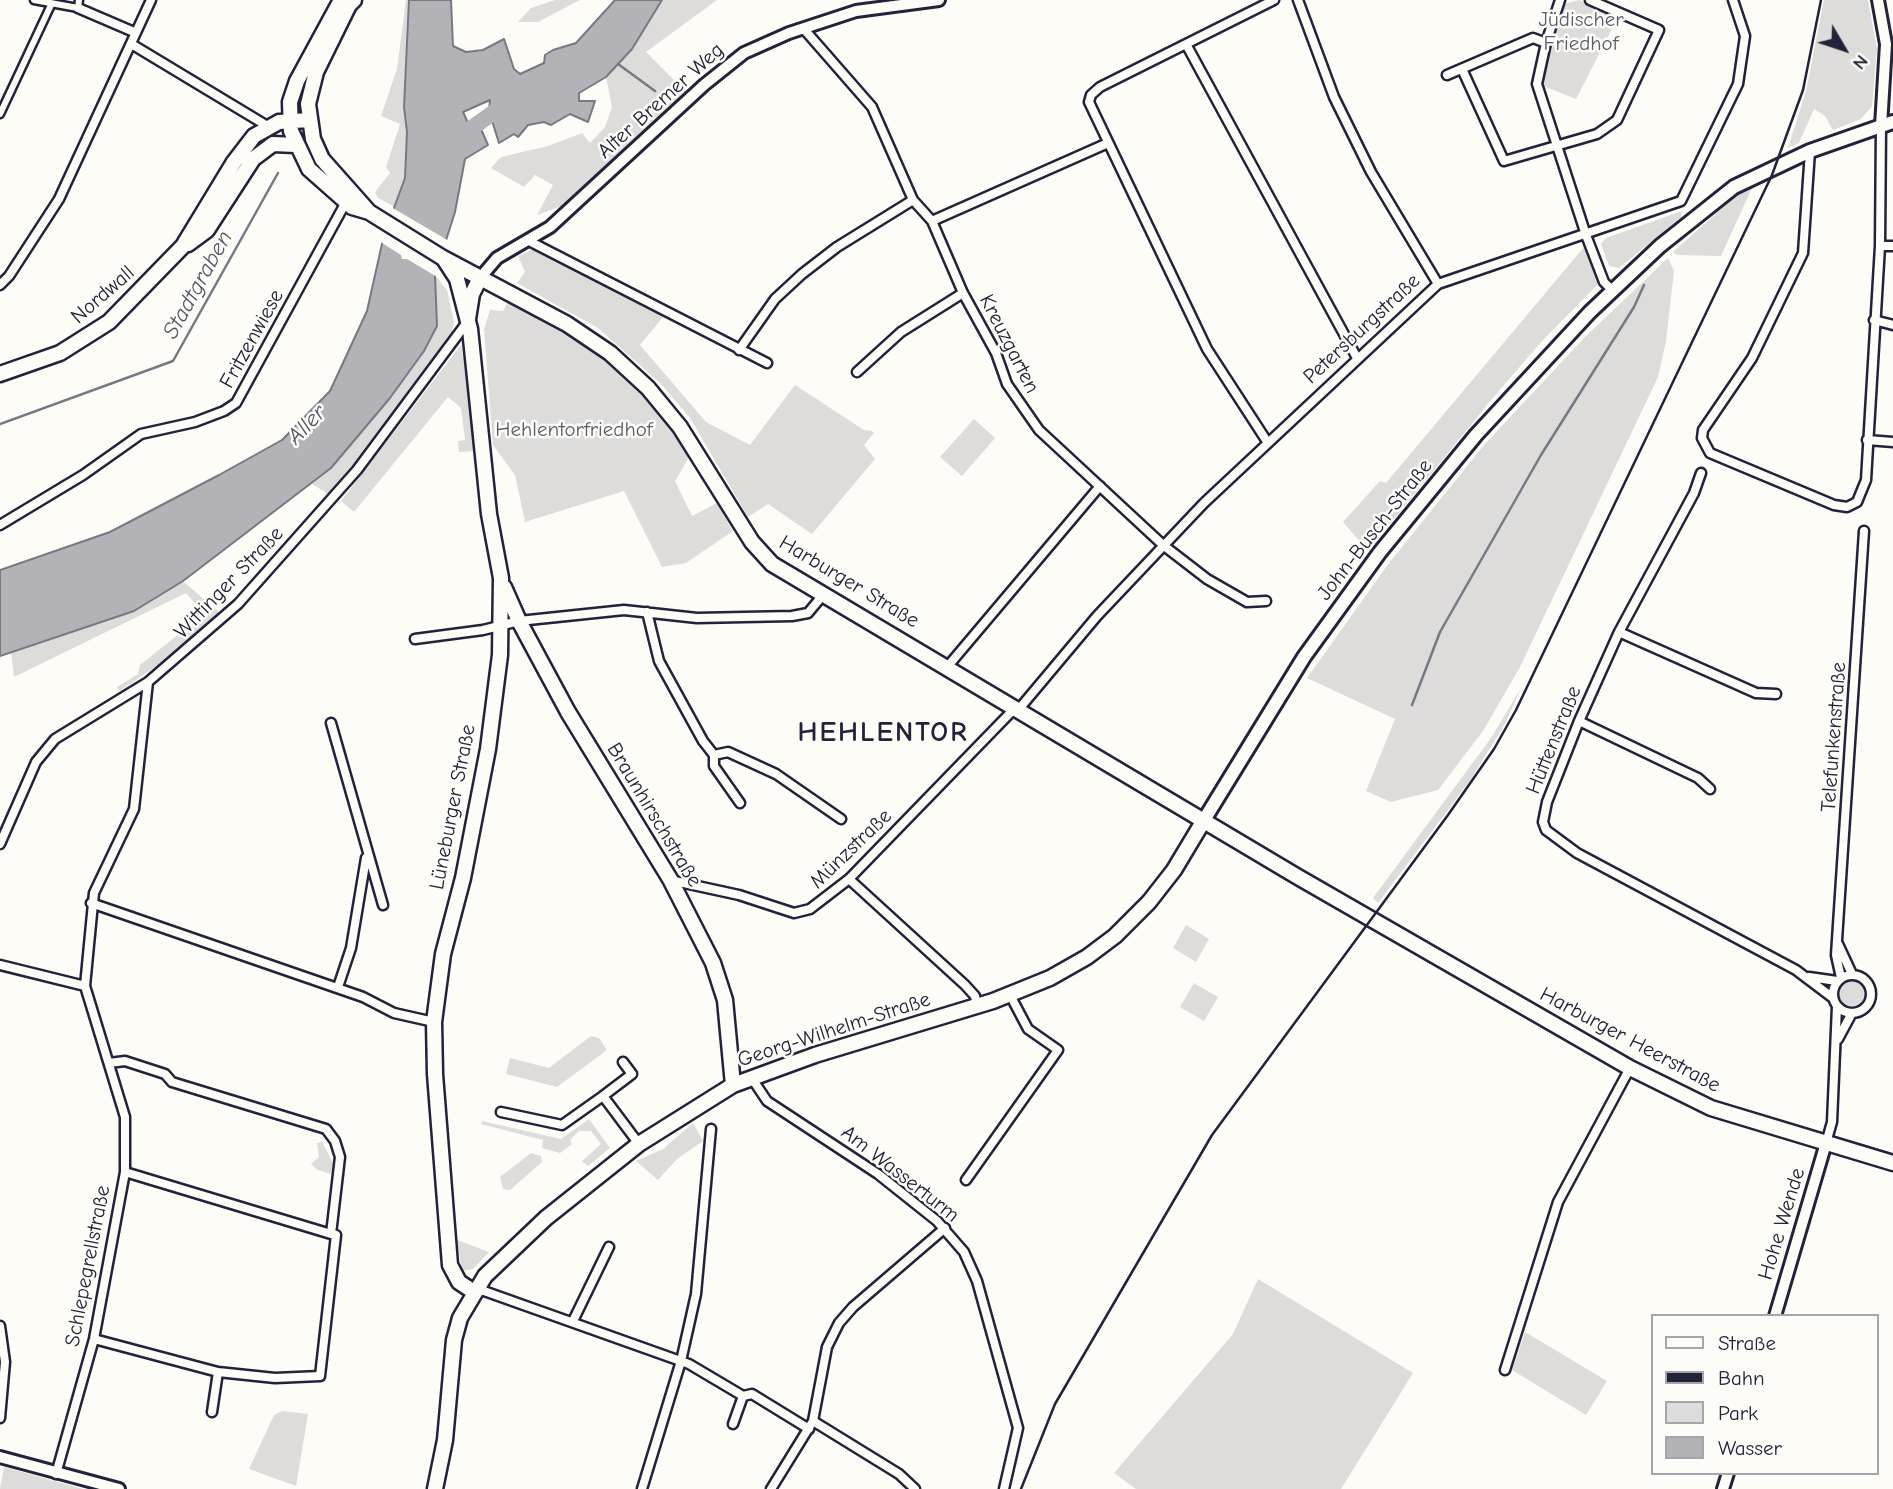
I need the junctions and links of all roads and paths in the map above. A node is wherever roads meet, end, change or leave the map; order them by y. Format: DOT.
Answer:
graph roads {
  1 [pos="34,0"];
  2 [pos="151,0"];
  3 [pos="341,0"];
  4 [pos="355,0"];
  5 [pos="939,0"];
  6 [pos="1274,0"];
  7 [pos="1298,0"];
  8 [pos="1560,0"];
  9 [pos="1590,0"];
  10 [pos="1733,0"];
  11 [pos="1878,0"];
  12 [pos="78,4"];
  13 [pos="51,5"];
  14 [pos="803,28"];
  15 [pos="134,33"];
  16 [pos="1546,43"];
  17 [pos="1186,44"];
  18 [pos="133,45"];
  19 [pos="1462,69"];
  20 [pos="1447,75"];
  21 [pos="1886,75"];
  22 [pos="1893,87"];
  23 [pos="0,114"];
  24 [pos="309,120"];
  25 [pos="290,124"];
  26 [pos="1887,124"];
  27 [pos="269,127"];
  28 [pos="1108,143"];
  29 [pos="295,145"];
  30 [pos="1556,146"];
  31 [pos="1810,151"];
  32 [pos="228,174"];
  33 [pos="913,200"];
  34 [pos="346,202"];
  35 [pos="373,215"];
  36 [pos="932,221"];
  37 [pos="1586,235"];
  38 [pos="529,241"];
  39 [pos="183,246"];
  40 [pos="1880,246"];
  41 [pos="1893,246"];
  42 [pos="443,258"];
  43 [pos="480,278"];
  44 [pos="1438,284"];
  45 [pos="0,285"];
  46 [pos="1612,290"];
  47 [pos="963,293"];
  48 [pos="1874,320"];
  49 [pos="468,321"];
  50 [pos="1893,325"];
  51 [pos="739,350"];
  52 [pos="1357,358"];
  53 [pos="767,363"];
  54 [pos="857,372"];
  55 [pos="0,374"];
  56 [pos="1867,440"];
  57 [pos="1893,442"];
  58 [pos="1268,443"];
  59 [pos="1701,473"];
  60 [pos="1100,486"];
  61 [pos="0,525"];
  62 [pos="1864,531"];
  63 [pos="1163,545"];
  64 [pos="501,578"];
  65 [pos="822,595"];
  66 [pos="1266,601"];
  67 [pos="647,612"];
  68 [pos="519,621"];
  69 [pos="502,626"];
  70 [pos="1619,632"];
  71 [pos="415,639"];
  72 [pos="530,642"];
  73 [pos="500,655"];
  74 [pos="948,666"];
  75 [pos="148,682"];
  76 [pos="1776,694"];
  77 [pos="1018,708"];
  78 [pos="1579,721"];
  79 [pos="331,723"];
  80 [pos="713,755"];
  81 [pos="1710,789"];
  82 [pos="740,803"];
  83 [pos="841,819"];
  84 [pos="1204,820"];
  85 [pos="0,844"];
  86 [pos="367,855"];
  87 [pos="670,879"];
  88 [pos="849,879"];
  89 [pos="91,903"];
  90 [pos="383,905"];
  91 [pos="1364,916"];
  92 [pos="1838,944"];
  93 [pos="0,965"];
  94 [pos="1852,974"];
  95 [pos="1807,976"];
  96 [pos="1839,979"];
  97 [pos="85,986"];
  98 [pos="338,988"];
  99 [pos="1010,995"];
  100 [pos="1835,1002"];
  101 [pos="977,1006"];
  102 [pos="1852,1013"];
  103 [pos="434,1022"];
  104 [pos="1837,1042"];
  105 [pos="623,1062"];
  106 [pos="109,1063"];
  107 [pos="1630,1068"];
  108 [pos="751,1077"];
  109 [pos="733,1085"];
  110 [pos="603,1096"];
  111 [pos="501,1112"];
  112 [pos="710,1129"];
  113 [pos="1826,1143"];
  114 [pos="639,1144"];
  115 [pos="1893,1163"];
  116 [pos="125,1172"];
  117 [pos="966,1180"];
  118 [pos="945,1228"];
  119 [pos="331,1234"];
  120 [pos="609,1247"];
  121 [pos="474,1292"];
  122 [pos="1776,1314"];
  123 [pos="573,1321"];
  124 [pos="0,1330"];
  125 [pos="94,1339"];
  126 [pos="681,1361"];
  127 [pos="1505,1370"];
  128 [pos="218,1372"];
  129 [pos="743,1396"];
  130 [pos="212,1412"];
  131 [pos="0,1418"];
  132 [pos="733,1424"];
  133 [pos="811,1425"];
  134 [pos="0,1457"];
  135 [pos="56,1474"];
  136 [pos="119,1489"];
  137 [pos="435,1489"];
  138 [pos="642,1489"];
  139 [pos="771,1489"];
  140 [pos="915,1489"];
  141 [pos="1004,1489"];
  1 -- 13 [label="street"];
  2 -- 15 [label="street"];
  3 -- 25 [label="main road"];
  4 -- 24 [label="main road"];
  5 -- 14 [label="street, Alter Bremer Weg"];
  6 -- 17 [label="street"];
  7 -- 44 [label="street"];
  8 -- 16 [label="street"];
  9 -- 30 [label="street"];
  10 -- 37 [label="street, Petersburgstraße"];
  11 -- 21 [label="street"];
  12 -- 13 [label="street"];
  12 -- 15 [label="street"];
  13 -- 23 [label="street"];
  14 -- 33 [label="street, Kreuzgarten"];
  14 -- 38 [label="street, Alter Bremer Weg"];
  15 -- 18 [label="street"];
  16 -- 19 [label="street"];
  16 -- 30 [label="street"];
  17 -- 28 [label="street"];
  17 -- 52 [label="street"];
  18 -- 27 [label="street"];
  18 -- 45 [label="street"];
  19 -- 20 [label="street"];
  19 -- 30 [label="street"];
  21 -- 22 [label="street"];
  21 -- 26 [label="street"];
  24 -- 25 [label="main road"];
  24 -- 35 [label="main road"];
  25 -- 27 [label="main road"];
  25 -- 29 [label="main road"];
  25 -- 32 [label="main road, Nordwall"];
  26 -- 31 [label="main road"];
  26 -- 40 [label="street"];
  27 -- 32 [label="main road, Nordwall"];
  28 -- 36 [label="street"];
  28 -- 58 [label="street"];
  29 -- 34 [label="main road"];
  29 -- 39 [label="main road, Nordwall"];
  30 -- 37 [label="street"];
  31 -- 46 [label="main road"];
  31 -- 56 [label="street"];
  32 -- 39 [label="main road, Nordwall"];
  33 -- 36 [label="street, Kreuzgarten"];
  33 -- 51 [label="street"];
  34 -- 35 [label="main road"];
  34 -- 61 [label="street, Fritzenwiese"];
  35 -- 42 [label="main road, Harburger Straße"];
  36 -- 47 [label="street, Kreuzgarten"];
  37 -- 44 [label="street, Petersburgstraße"];
  37 -- 46 [label="street"];
  38 -- 43 [label="street, Alter Bremer Weg"];
  38 -- 51 [label="street"];
  39 -- 55 [label="main road, Nordwall"];
  40 -- 41 [label="street"];
  40 -- 48 [label="street"];
  42 -- 43 [label="main road, Harburger Straße"];
  42 -- 49 [label="main road, Lüneburger Straße"];
  43 -- 49 [label="main road, Lüneburger Straße"];
  43 -- 65 [label="main road, Harburger Straße"];
  44 -- 52 [label="street, Petersburgstraße"];
  46 -- 84 [label="main road, John-Busch-Straße"];
  47 -- 54 [label="street"];
  47 -- 60 [label="street, Kreuzgarten"];
  48 -- 50 [label="street"];
  48 -- 56 [label="street"];
  49 -- 64 [label="main road, Lüneburger Straße"];
  49 -- 75 [label="street, Wittinger Straße"];
  51 -- 53 [label="street"];
  52 -- 58 [label="street, Petersburgstraße"];
  56 -- 57 [label="street"];
  58 -- 63 [label="street, Petersburgstraße"];
  59 -- 70 [label="street, Hüttenstraße"];
  60 -- 63 [label="street, Kreuzgarten"];
  60 -- 74 [label="street"];
  62 -- 92 [label="street, Telefunkenstraße"];
  63 -- 66 [label="street, Kreuzgarten"];
  63 -- 77 [label="street, Petersburgstraße"];
  64 -- 68 [label="main road, Braunhirschstraße"];
  64 -- 69 [label="main road, Lüneburger Straße"];
  65 -- 67 [label="street"];
  65 -- 74 [label="main road, Harburger Straße"];
  67 -- 68 [label="street"];
  67 -- 80 [label="street"];
  68 -- 69 [label="street"];
  68 -- 72 [label="main road, Braunhirschstraße"];
  69 -- 71 [label="street"];
  69 -- 73 [label="main road, Lüneburger Straße"];
  70 -- 76 [label="street"];
  70 -- 78 [label="street, Hüttenstraße"];
  72 -- 73 [label="main road"];
  72 -- 87 [label="main road, Braunhirschstraße"];
  73 -- 103 [label="main road, Lüneburger Straße"];
  74 -- 77 [label="main road, Harburger Straße"];
  75 -- 85 [label="street, Wittinger Straße"];
  75 -- 89 [label="street, Schlepegrellstraße"];
  77 -- 84 [label="main road, Harburger Straße"];
  77 -- 88 [label="street, Münzstraße"];
  78 -- 81 [label="street"];
  78 -- 95 [label="street, Hüttenstraße"];
  79 -- 86 [label="street"];
  80 -- 82 [label="street"];
  80 -- 83 [label="street"];
  84 -- 91 [label="main road, Harburger Straße"];
  84 -- 99 [label="main road, Georg-Wilhelm-Straße"];
  86 -- 90 [label="street"];
  86 -- 98 [label="street"];
  87 -- 88 [label="street, Münzstraße"];
  87 -- 109 [label="main road, Braunhirschstraße"];
  88 -- 101 [label="street"];
  89 -- 97 [label="street, Schlepegrellstraße"];
  89 -- 98 [label="street"];
  91 -- 107 [label="main road, Harburger Heerstraße"];
  92 -- 94 [label="street, Telefunkenstraße"];
  92 -- 96 [label="street, Telefunkenstraße"];
  93 -- 97 [label="street"];
  94 -- 96 [label="street"];
  94 -- 102 [label="street, Telefunkenstraße"];
  95 -- 96 [label="street"];
  95 -- 100 [label="street"];
  96 -- 100 [label="street, Telefunkenstraße"];
  97 -- 106 [label="street, Schlepegrellstraße"];
  98 -- 103 [label="street"];
  99 -- 101 [label="main road, Georg-Wilhelm-Straße"];
  99 -- 117 [label="street"];
  100 -- 102 [label="street"];
  100 -- 104 [label="street, Telefunkenstraße"];
  101 -- 108 [label="main road, Georg-Wilhelm-Straße"];
  102 -- 104 [label="street, Telefunkenstraße"];
  103 -- 121 [label="main road, Lüneburger Straße"];
  104 -- 113 [label="street, Telefunkenstraße"];
  105 -- 110 [label="street"];
  106 -- 116 [label="street, Schlepegrellstraße"];
  106 -- 119 [label="street"];
  107 -- 113 [label="main road, Harburger Heerstraße"];
  107 -- 127 [label="street"];
  108 -- 109 [label="main road, Georg-Wilhelm-Straße"];
  108 -- 118 [label="street, Am Wasserturm"];
  109 -- 114 [label="main road, Georg-Wilhelm-Straße"];
  110 -- 111 [label="street"];
  110 -- 114 [label="street"];
  112 -- 126 [label="street"];
  113 -- 115 [label="main road, Harburger Heerstraße"];
  113 -- 122 [label="street, Hohe Wende"];
  114 -- 121 [label="main road, Georg-Wilhelm-Straße"];
  116 -- 119 [label="street"];
  116 -- 125 [label="street, Schlepegrellstraße"];
  118 -- 133 [label="street"];
  118 -- 141 [label="street, Am Wasserturm"];
  119 -- 128 [label="street"];
  120 -- 123 [label="street"];
  121 -- 123 [label="street"];
  121 -- 137 [label="main road, Georg-Wilhelm-Straße"];
  123 -- 126 [label="street"];
  124 -- 131 [label="street"];
  125 -- 128 [label="street"];
  125 -- 135 [label="street, Schlepegrellstraße"];
  126 -- 129 [label="street"];
  126 -- 138 [label="street"];
  128 -- 130 [label="street"];
  129 -- 132 [label="street"];
  129 -- 133 [label="street"];
  133 -- 139 [label="street"];
  133 -- 140 [label="street"];
  134 -- 135 [label="street"];
  135 -- 136 [label="street"];
}
